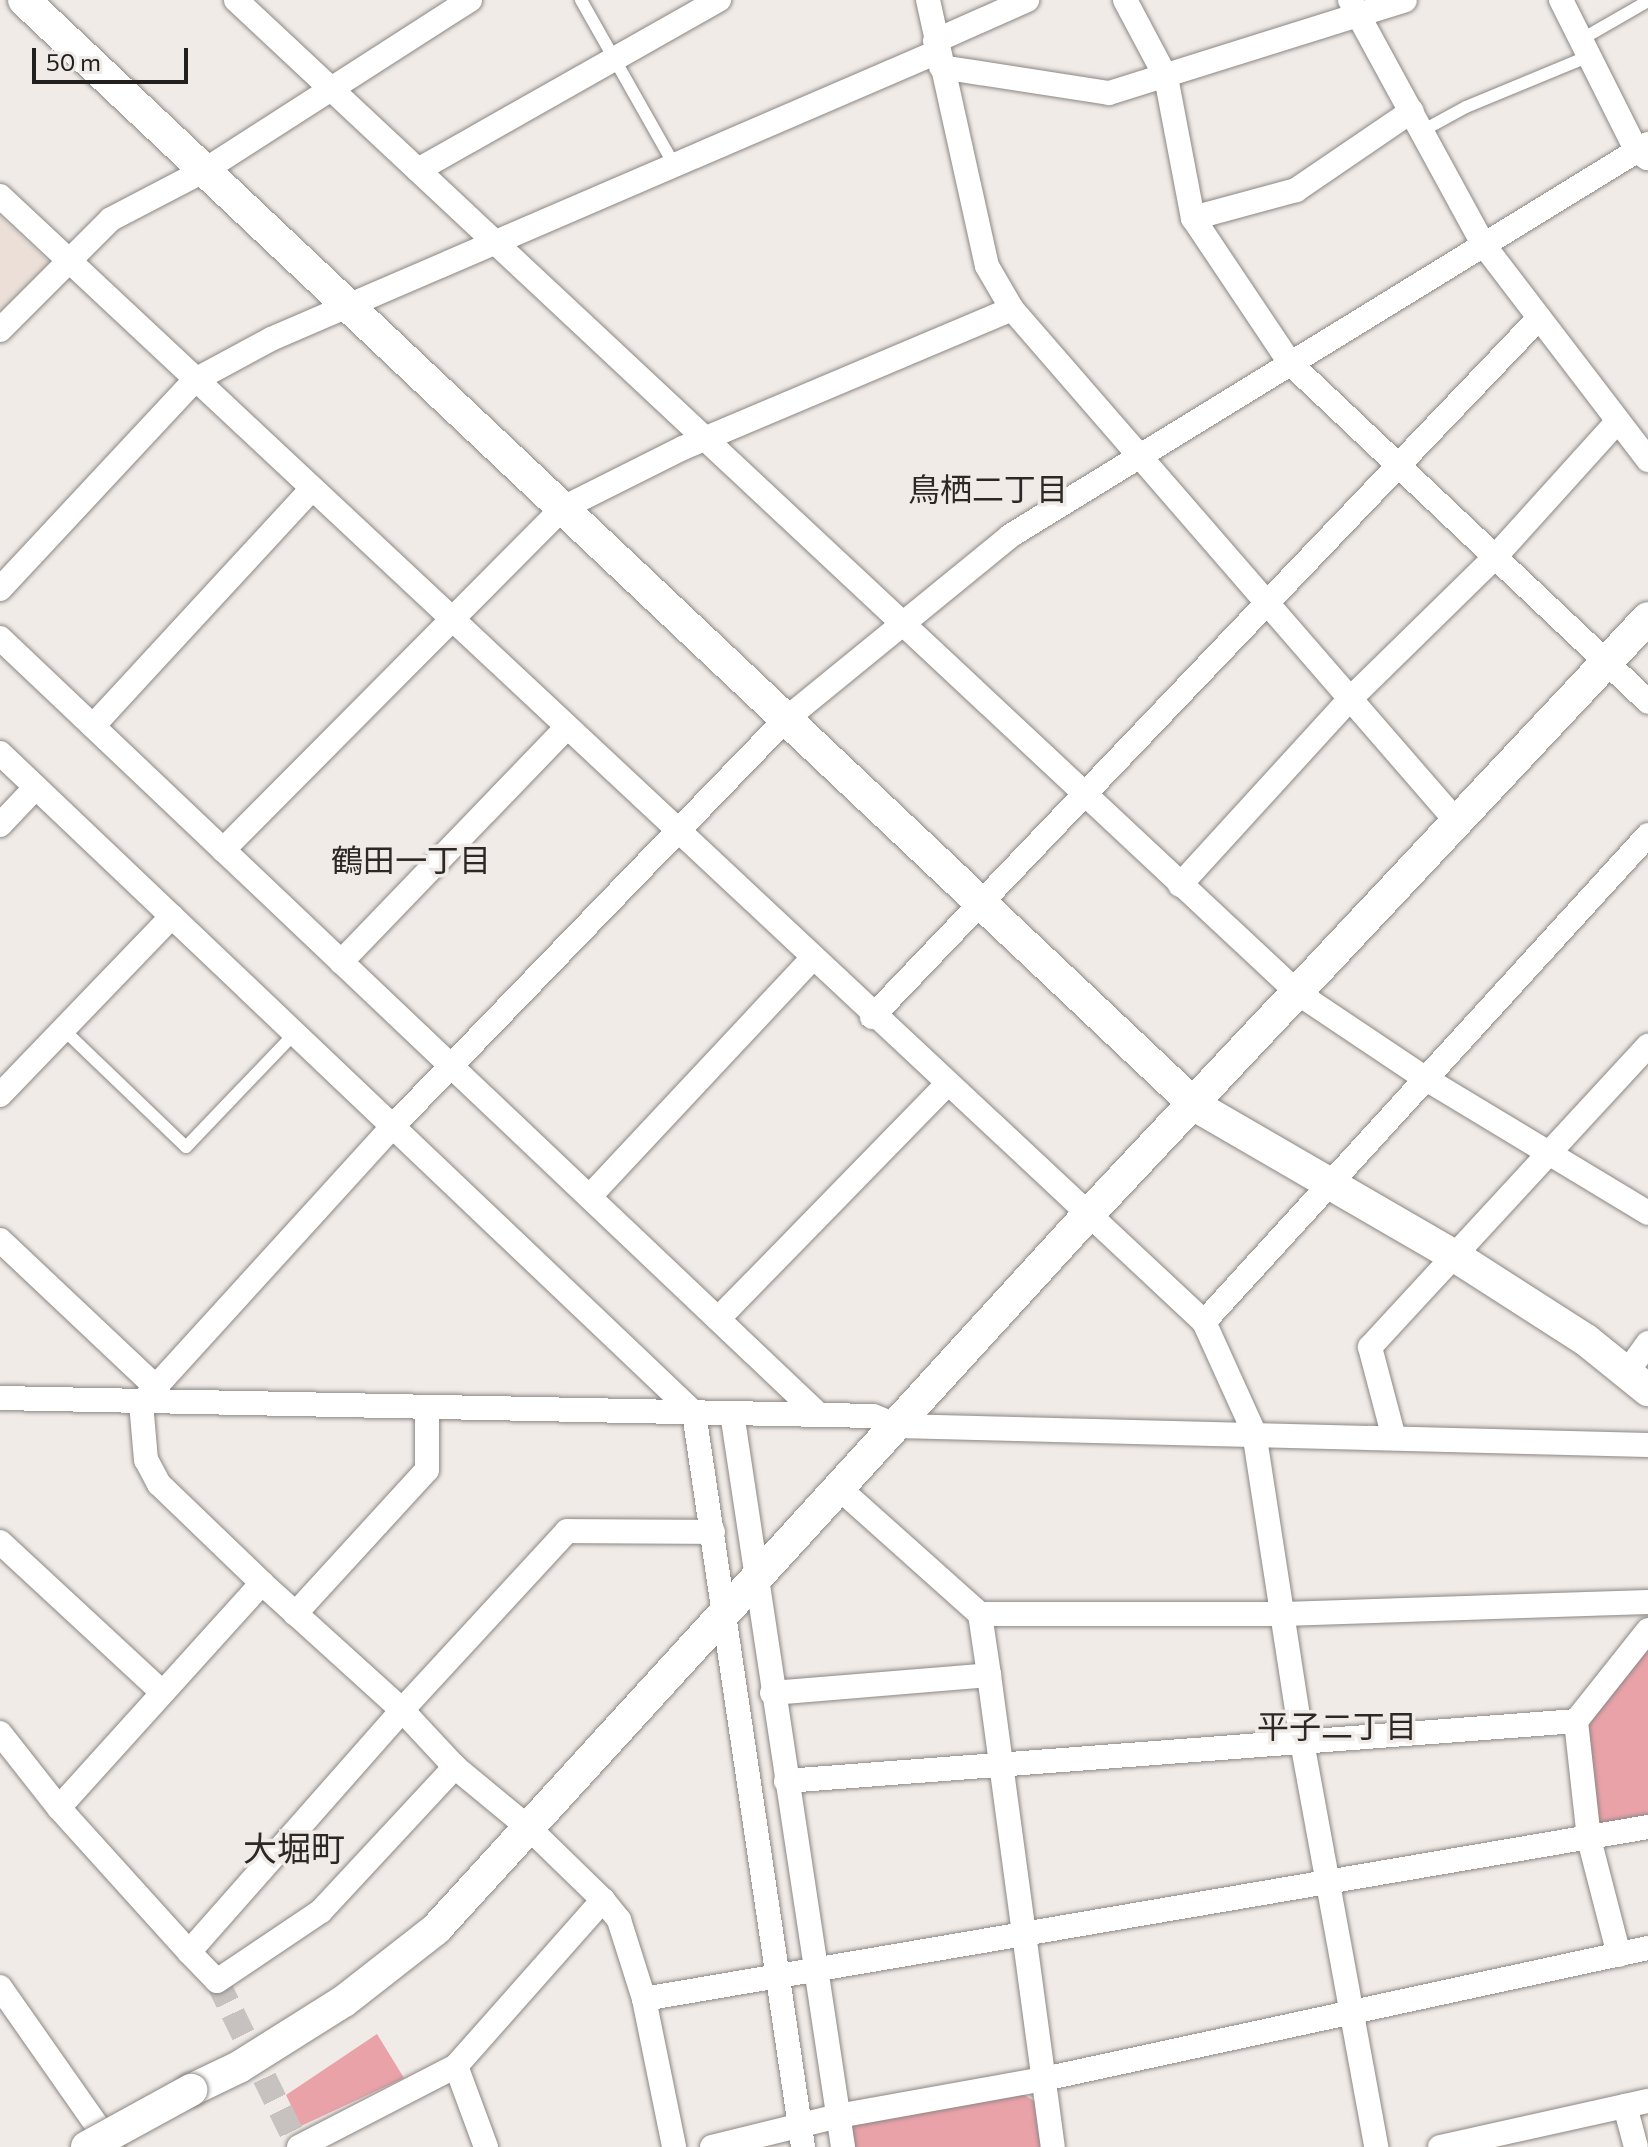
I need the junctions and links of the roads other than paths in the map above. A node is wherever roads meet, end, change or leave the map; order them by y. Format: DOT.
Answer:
graph roads {
  1 [pos="24,0"];
  2 [pos="236,0"];
  3 [pos="470,0"];
  4 [pos="581,0"];
  5 [pos="719,0"];
  6 [pos="928,0"];
  7 [pos="1027,0"];
  8 [pos="1125,0"];
  9 [pos="1405,0"];
  10 [pos="1561,0"];
  11 [pos="1648,1"];
  12 [pos="1356,9"];
  13 [pos="1586,48"];
  14 [pos="938,54"];
  15 [pos="614,59"];
  16 [pos="1166,77"];
  17 [pos="332,89"];
  18 [pos="1417,121"];
  19 [pos="1644,151"];
  20 [pos="676,168"];
  21 [pos="205,170"];
  22 [pos="418,170"];
  23 [pos="0,196"];
  24 [pos="1193,218"];
  25 [pos="498,244"];
  26 [pos="1483,244"];
  27 [pos="67,259"];
  28 [pos="351,308"];
  29 [pos="1012,309"];
  30 [pos="1539,318"];
  31 [pos="0,330"];
  32 [pos="1290,363"];
  33 [pos="195,380"];
  34 [pos="1618,421"];
  35 [pos="704,441"];
  36 [pos="1137,457"];
  37 [pos="1648,460"];
  38 [pos="1399,465"];
  39 [pos="312,489"];
  40 [pos="563,508"];
  41 [pos="1495,557"];
  42 [pos="0,589"];
  43 [pos="1265,605"];
  44 [pos="1648,618"];
  45 [pos="451,620"];
  46 [pos="898,624"];
  47 [pos="0,638"];
  48 [pos="1606,663"];
  49 [pos="1348,701"];
  50 [pos="1648,702"];
  51 [pos="786,719"];
  52 [pos="93,726"];
  53 [pos="566,728"];
  54 [pos="0,753"];
  55 [pos="36,787"];
  56 [pos="1085,793"];
  57 [pos="1458,823"];
  58 [pos="0,825"];
  59 [pos="677,832"];
  60 [pos="1648,835"];
  61 [pos="223,850"];
  62 [pos="1180,885"];
  63 [pos="981,903"];
  64 [pos="172,916"];
  65 [pos="812,959"];
  66 [pos="341,962"];
  67 [pos="1299,994"];
  68 [pos="872,1017"];
  69 [pos="64,1030"];
  70 [pos="295,1033"];
  71 [pos="1648,1046"];
  72 [pos="451,1066"];
  73 [pos="1426,1079"];
  74 [pos="946,1085"];
  75 [pos="0,1095"];
  76 [pos="1196,1106"];
  77 [pos="393,1126"];
  78 [pos="1552,1153"];
  79 [pos="1330,1187"];
  80 [pos="591,1195"];
  81 [pos="1648,1213"];
  82 [pos="1086,1217"];
  83 [pos="0,1240"];
  84 [pos="1455,1256"];
  85 [pos="718,1319"];
  86 [pos="1204,1322"];
  87 [pos="1648,1343"];
  88 [pos="1638,1381"];
  89 [pos="147,1394"];
  90 [pos="0,1398"];
  91 [pos="427,1409"];
  92 [pos="694,1413"];
  93 [pos="732,1413"];
  94 [pos="819,1415"];
  95 [pos="898,1426"];
  96 [pos="1254,1432"];
  97 [pos="1394,1438"];
  98 [pos="1648,1445"];
  99 [pos="840,1489"];
  100 [pos="713,1532"];
  101 [pos="0,1542"];
  102 [pos="262,1583"];
  103 [pos="755,1583"];
  104 [pos="1648,1602"];
  105 [pos="295,1614"];
  106 [pos="980,1614"];
  107 [pos="1283,1614"];
  108 [pos="726,1615"];
  109 [pos="1648,1630"];
  110 [pos="989,1675"];
  111 [pos="161,1691"];
  112 [pos="772,1693"];
  113 [pos="402,1710"];
  114 [pos="1576,1721"];
  115 [pos="0,1733"];
  116 [pos="1302,1742"];
  117 [pos="1005,1764"];
  118 [pos="455,1767"];
  119 [pos="786,1781"];
  120 [pos="59,1808"];
  121 [pos="1648,1827"];
  122 [pos="530,1829"];
  123 [pos="1589,1839"];
  124 [pos="1327,1879"];
  125 [pos="603,1900"];
  126 [pos="1022,1932"];
  127 [pos="1648,1948"];
  128 [pos="189,1952"];
  129 [pos="1619,1955"];
  130 [pos="815,1970"];
  131 [pos="778,1976"];
  132 [pos="0,1987"];
  133 [pos="644,1999"];
  134 [pos="1352,2015"];
  135 [pos="456,2066"];
  136 [pos="1044,2079"];
  137 [pos="1637,2104"];
  138 [pos="838,2116"];
  139 [pos="801,2136"];
  140 [pos="298,2146"];
  141 [pos="87,2147"];
  142 [pos="112,2147"];
  143 [pos="486,2147"];
  144 [pos="674,2147"];
  145 [pos="712,2147"];
  146 [pos="843,2147"];
  147 [pos="1053,2147"];
  148 [pos="1376,2147"];
  149 [pos="1440,2147"];
  150 [pos="1636,2147"];
  1 -- 21 [label="street"];
  2 -- 17 [label="street"];
  3 -- 17 [label="street"];
  4 -- 15 [label="lane"];
  5 -- 15 [label="street"];
  6 -- 14 [label="street"];
  7 -- 14 [label="street"];
  8 -- 16 [label="street"];
  9 -- 12 [label="street"];
  10 -- 13 [label="street"];
  11 -- 13 [label="lane"];
  12 -- 16 [label="street"];
  12 -- 18 [label="street"];
  13 -- 18 [label="lane"];
  13 -- 19 [label="street"];
  14 -- 16 [label="street"];
  14 -- 20 [label="street"];
  14 -- 29 [label="street"];
  15 -- 20 [label="lane"];
  15 -- 22 [label="street"];
  16 -- 24 [label="street"];
  17 -- 21 [label="street"];
  17 -- 22 [label="street"];
  18 -- 24 [label="street"];
  18 -- 26 [label="street"];
  19 -- 26 [label="street"];
  20 -- 25 [label="street"];
  21 -- 27 [label="street"];
  21 -- 28 [label="street"];
  22 -- 25 [label="street"];
  23 -- 27 [label="street"];
  24 -- 32 [label="street"];
  25 -- 28 [label="street"];
  25 -- 35 [label="street"];
  26 -- 30 [label="street"];
  26 -- 32 [label="street"];
  27 -- 31 [label="street"];
  27 -- 33 [label="street"];
  28 -- 33 [label="street"];
  28 -- 40 [label="street"];
  29 -- 35 [label="street"];
  29 -- 36 [label="street"];
  30 -- 34 [label="street"];
  30 -- 38 [label="street"];
  32 -- 36 [label="street"];
  32 -- 38 [label="street"];
  33 -- 39 [label="street"];
  33 -- 42 [label="street"];
  34 -- 37 [label="street"];
  34 -- 41 [label="street"];
  35 -- 40 [label="street"];
  35 -- 46 [label="street"];
  36 -- 43 [label="street"];
  36 -- 46 [label="street"];
  38 -- 41 [label="street"];
  38 -- 43 [label="street"];
  39 -- 45 [label="street"];
  39 -- 52 [label="street"];
  40 -- 45 [label="street"];
  40 -- 51 [label="street"];
  41 -- 48 [label="street"];
  41 -- 49 [label="street"];
  43 -- 49 [label="street"];
  43 -- 56 [label="street"];
  44 -- 48 [label="street"];
  45 -- 53 [label="street"];
  45 -- 61 [label="street"];
  46 -- 51 [label="street"];
  46 -- 56 [label="street"];
  47 -- 52 [label="street"];
  48 -- 50 [label="street"];
  48 -- 57 [label="street"];
  49 -- 57 [label="street"];
  49 -- 62 [label="street"];
  51 -- 59 [label="street"];
  51 -- 63 [label="street"];
  52 -- 61 [label="street"];
  53 -- 59 [label="street"];
  53 -- 66 [label="street"];
  54 -- 55 [label="street"];
  55 -- 58 [label="street"];
  55 -- 64 [label="street"];
  56 -- 62 [label="street"];
  56 -- 63 [label="street"];
  57 -- 67 [label="street"];
  59 -- 65 [label="street"];
  59 -- 72 [label="street"];
  60 -- 73 [label="street"];
  61 -- 66 [label="street"];
  62 -- 67 [label="street"];
  63 -- 68 [label="street"];
  63 -- 76 [label="street"];
  64 -- 69 [label="street"];
  64 -- 70 [label="street"];
  65 -- 68 [label="street"];
  65 -- 80 [label="street"];
  66 -- 72 [label="street"];
  67 -- 73 [label="street"];
  67 -- 76 [label="street"];
  68 -- 74 [label="street"];
  69 -- 70 [label="lane"];
  69 -- 75 [label="street"];
  70 -- 77 [label="street"];
  71 -- 78 [label="street"];
  72 -- 77 [label="street"];
  72 -- 80 [label="street"];
  73 -- 78 [label="street"];
  73 -- 79 [label="street"];
  74 -- 82 [label="street"];
  74 -- 85 [label="street"];
  76 -- 79 [label="street"];
  76 -- 82 [label="street"];
  77 -- 89 [label="street"];
  77 -- 92 [label="street"];
  78 -- 81 [label="street"];
  78 -- 84 [label="street"];
  79 -- 84 [label="street"];
  79 -- 86 [label="street"];
  80 -- 85 [label="street"];
  82 -- 86 [label="street"];
  82 -- 95 [label="street"];
  83 -- 89 [label="street"];
  84 -- 88 [label="street"];
  84 -- 97 [label="street"];
  85 -- 94 [label="street"];
  86 -- 96 [label="street"];
  87 -- 88 [label="street"];
  89 -- 90 [label="street"];
  89 -- 91 [label="street"];
  89 -- 102 [label="street"];
  91 -- 92 [label="street"];
  91 -- 105 [label="street"];
  92 -- 93 [label="street"];
  92 -- 100 [label="street"];
  93 -- 94 [label="street"];
  93 -- 103 [label="street"];
  94 -- 95 [label="street"];
  95 -- 96 [label="street"];
  95 -- 99 [label="street"];
  96 -- 97 [label="street"];
  96 -- 107 [label="street"];
  97 -- 98 [label="street"];
  99 -- 103 [label="street"];
  99 -- 106 [label="street"];
  100 -- 108 [label="street"];
  100 -- 113 [label="street"];
  101 -- 111 [label="street"];
  102 -- 105 [label="street"];
  102 -- 111 [label="street"];
  103 -- 108 [label="street"];
  103 -- 112 [label="street"];
  104 -- 107 [label="street"];
  105 -- 113 [label="street"];
  106 -- 107 [label="street"];
  106 -- 110 [label="street"];
  107 -- 116 [label="street"];
  108 -- 122 [label="street"];
  108 -- 131 [label="street"];
  109 -- 114 [label="street"];
  110 -- 112 [label="street"];
  110 -- 117 [label="street"];
  111 -- 120 [label="street"];
  112 -- 119 [label="street"];
  113 -- 118 [label="street"];
  113 -- 128 [label="street"];
  114 -- 116 [label="street"];
  114 -- 123 [label="street"];
  115 -- 120 [label="street"];
  116 -- 117 [label="street"];
  116 -- 124 [label="street"];
  117 -- 119 [label="street"];
  117 -- 126 [label="street"];
  118 -- 122 [label="street"];
  118 -- 128 [label="street"];
  119 -- 130 [label="street"];
  120 -- 128 [label="street"];
  121 -- 123 [label="street"];
  122 -- 125 [label="street"];
  122 -- 141 [label="street, bridge"];
  123 -- 124 [label="street"];
  123 -- 129 [label="street"];
  124 -- 126 [label="street"];
  124 -- 134 [label="street"];
  125 -- 133 [label="street"];
  125 -- 135 [label="street"];
  126 -- 130 [label="street"];
  126 -- 136 [label="street"];
  127 -- 129 [label="street"];
  129 -- 134 [label="street"];
  130 -- 131 [label="street"];
  130 -- 138 [label="street"];
  131 -- 133 [label="street"];
  131 -- 139 [label="street"];
  132 -- 142 [label="street"];
  133 -- 144 [label="street"];
  134 -- 136 [label="street"];
  134 -- 148 [label="street"];
  135 -- 140 [label="street"];
  135 -- 143 [label="street"];
  136 -- 138 [label="street"];
  136 -- 147 [label="street"];
  137 -- 149 [label="street"];
  137 -- 150 [label="street"];
  138 -- 139 [label="street"];
  138 -- 146 [label="street"];
  139 -- 145 [label="street"];
}
